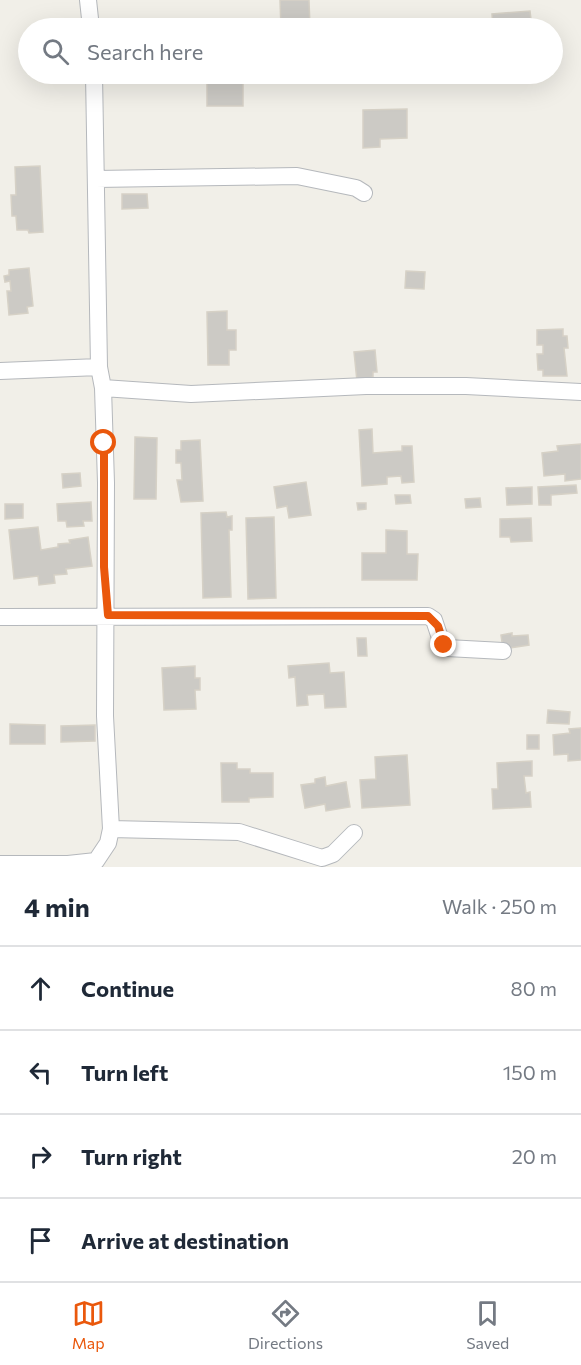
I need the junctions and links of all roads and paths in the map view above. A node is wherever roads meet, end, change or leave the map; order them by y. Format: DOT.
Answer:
graph roads {
  1 [pos="88,0"];
  2 [pos="90,18"];
  3 [pos="94,84"];
  4 [pos="96,179"];
  5 [pos="364,193"];
  6 [pos="99,367"];
  7 [pos="0,371"];
  8 [pos="103,388"];
  9 [pos="581,392"];
  10 [pos="108,615"];
  11 [pos="0,617"];
  12 [pos="503,651"];
  13 [pos="111,829"];
  14 [pos="354,833"];
  15 [pos="0,864"];
  1 -- 2 [label="street"];
  3 -- 4 [label="street"];
  4 -- 5 [label="street"];
  4 -- 6 [label="street"];
  6 -- 7 [label="street"];
  6 -- 8 [label="street"];
  8 -- 9 [label="street"];
  8 -- 10 [label="street"];
  10 -- 11 [label="street"];
  10 -- 12 [label="street"];
  10 -- 13 [label="street"];
  13 -- 14 [label="street"];
  13 -- 15 [label="street"];
}
